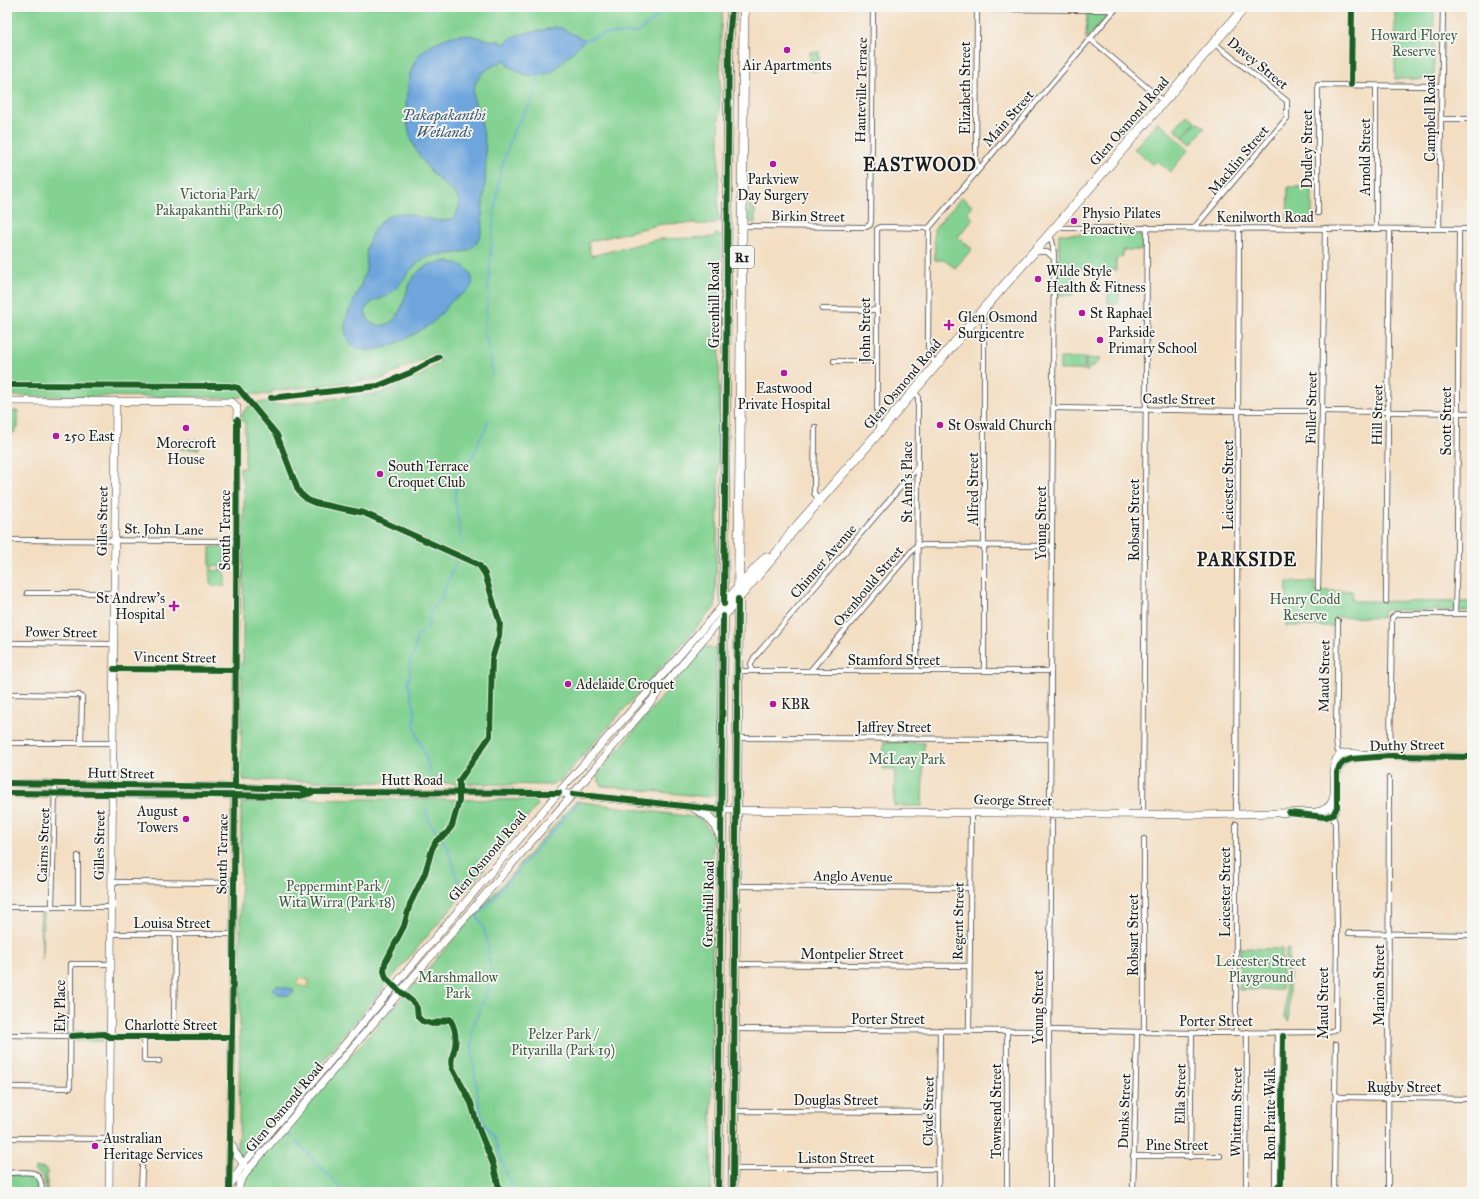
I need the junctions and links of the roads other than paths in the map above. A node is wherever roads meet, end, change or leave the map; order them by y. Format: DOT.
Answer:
graph roads {
  1 [pos="732,7"];
  2 [pos="746,7"];
  3 [pos="873,7"];
  4 [pos="1244,7"];
  5 [pos="1352,7"];
  6 [pos="1442,7"];
  7 [pos="977,8"];
  8 [pos="1115,9"];
  9 [pos="1090,39"];
  10 [pos="1214,43"];
  11 [pos="1351,85"];
  12 [pos="1376,86"];
  13 [pos="1441,86"];
  14 [pos="1163,101"];
  15 [pos="1287,101"];
  16 [pos="1442,119"];
  17 [pos="1472,119"];
  18 [pos="979,169"];
  19 [pos="1318,213"];
  20 [pos="871,221"];
  21 [pos="1059,224"];
  22 [pos="742,226"];
  23 [pos="929,228"];
  24 [pos="1146,228"];
  25 [pos="1194,228"];
  26 [pos="1239,228"];
  27 [pos="1325,228"];
  28 [pos="1376,228"];
  29 [pos="1390,228"];
  30 [pos="1439,228"];
  31 [pos="1459,229"];
  32 [pos="1472,229"];
  33 [pos="1050,234"];
  34 [pos="1034,253"];
  35 [pos="1054,258"];
  36 [pos="984,308"];
  37 [pos="822,309"];
  38 [pos="876,310"];
  39 [pos="834,361"];
  40 [pos="876,361"];
  41 [pos="937,365"];
  42 [pos="914,392"];
  43 [pos="7,401"];
  44 [pos="116,402"];
  45 [pos="1052,408"];
  46 [pos="1145,409"];
  47 [pos="1239,411"];
  48 [pos="1306,411"];
  49 [pos="1322,411"];
  50 [pos="1388,412"];
  51 [pos="1457,413"];
  52 [pos="1472,413"];
  53 [pos="815,426"];
  54 [pos="880,431"];
  55 [pos="918,467"];
  56 [pos="819,500"];
  57 [pos="791,532"];
  58 [pos="115,539"];
  59 [pos="7,540"];
  60 [pos="237,541"];
  61 [pos="917,545"];
  62 [pos="984,545"];
  63 [pos="1052,546"];
  64 [pos="739,564"];
  65 [pos="759,565"];
  66 [pos="738,587"];
  67 [pos="1318,588"];
  68 [pos="27,593"];
  69 [pos="114,593"];
  70 [pos="738,599"];
  71 [pos="1386,602"];
  72 [pos="724,604"];
  73 [pos="1455,614"];
  74 [pos="1472,614"];
  75 [pos="723,616"];
  76 [pos="1338,621"];
  77 [pos="7,643"];
  78 [pos="114,644"];
  79 [pos="114,668"];
  80 [pos="236,670"];
  81 [pos="738,671"];
  82 [pos="751,671"];
  83 [pos="810,671"];
  84 [pos="917,671"];
  85 [pos="984,671"];
  86 [pos="1051,671"];
  87 [pos="7,694"];
  88 [pos="722,738"];
  89 [pos="737,738"];
  90 [pos="1050,739"];
  91 [pos="7,743"];
  92 [pos="81,743"];
  93 [pos="113,743"];
  94 [pos="1340,754"];
  95 [pos="1390,756"];
  96 [pos="1472,756"];
  97 [pos="1344,762"];
  98 [pos="1389,778"];
  99 [pos="7,783"];
  100 [pos="56,784"];
  101 [pos="113,785"];
  102 [pos="235,787"];
  103 [pos="313,792"];
  104 [pos="7,793"];
  105 [pos="55,793"];
  106 [pos="112,793"];
  107 [pos="559,793"];
  108 [pos="573,794"];
  109 [pos="235,795"];
  110 [pos="1330,806"];
  111 [pos="693,807"];
  112 [pos="721,810"];
  113 [pos="737,810"];
  114 [pos="970,812"];
  115 [pos="1050,813"];
  116 [pos="1236,813"];
  117 [pos="1289,813"];
  118 [pos="1143,814"];
  119 [pos="1333,815"];
  120 [pos="1052,821"];
  121 [pos="1236,824"];
  122 [pos="721,838"];
  123 [pos="1144,839"];
  124 [pos="736,854"];
  125 [pos="78,856"];
  126 [pos="721,856"];
  127 [pos="112,882"];
  128 [pos="234,883"];
  129 [pos="736,886"];
  130 [pos="970,888"];
  131 [pos="52,906"];
  132 [pos="7,907"];
  133 [pos="78,907"];
  134 [pos="112,907"];
  135 [pos="443,930"];
  136 [pos="111,934"];
  137 [pos="175,934"];
  138 [pos="234,934"];
  139 [pos="1349,934"];
  140 [pos="1390,934"];
  141 [pos="449,935"];
  142 [pos="1472,935"];
  143 [pos="111,964"];
  144 [pos="735,964"];
  145 [pos="969,966"];
  146 [pos="720,982"];
  147 [pos="735,982"];
  148 [pos="735,1029"];
  149 [pos="940,1030"];
  150 [pos="969,1030"];
  151 [pos="1041,1030"];
  152 [pos="1049,1030"];
  153 [pos="1007,1031"];
  154 [pos="1334,1031"];
  155 [pos="1137,1032"];
  156 [pos="1144,1032"];
  157 [pos="1192,1032"];
  158 [pos="1236,1032"];
  159 [pos="1247,1032"];
  160 [pos="1276,1032"];
  161 [pos="7,1036"];
  162 [pos="71,1036"];
  163 [pos="110,1037"];
  164 [pos="144,1037"];
  165 [pos="232,1037"];
  166 [pos="174,1038"];
  167 [pos="1336,1044"];
  168 [pos="159,1061"];
  169 [pos="734,1063"];
  170 [pos="719,1070"];
  171 [pos="7,1087"];
  172 [pos="734,1088"];
  173 [pos="1336,1095"];
  174 [pos="719,1096"];
  175 [pos="1389,1098"];
  176 [pos="1472,1098"];
  177 [pos="734,1111"];
  178 [pos="939,1112"];
  179 [pos="290,1115"];
  180 [pos="7,1138"];
  181 [pos="110,1139"];
  182 [pos="230,1140"];
  183 [pos="1133,1156"];
  184 [pos="1220,1156"];
  185 [pos="1190,1157"];
  186 [pos="142,1166"];
  187 [pos="246,1167"];
  188 [pos="733,1169"];
  189 [pos="938,1169"];
  190 [pos="7,1172"];
  191 [pos="229,1190"];
  192 [pos="42,1192"];
  193 [pos="109,1192"];
  194 [pos="141,1192"];
  195 [pos="238,1192"];
  196 [pos="718,1192"];
  197 [pos="733,1192"];
  198 [pos="938,1192"];
  199 [pos="1007,1192"];
  200 [pos="1050,1192"];
  201 [pos="1133,1192"];
  202 [pos="1246,1192"];
  203 [pos="1275,1192"];
  204 [pos="1334,1192"];
  205 [pos="1388,1192"];
  1 -- 72 [label="highway, Greenhill Road / R1"];
  2 -- 22 [label="highway, Greenhill Road / R1"];
  3 -- 20 [label="street, Hauteville Terrace"];
  4 -- 10 [label="highway, Glen Osmond Road"];
  5 -- 11 [label="street"];
  6 -- 13 [label="street, Campbell Road"];
  7 -- 8 [label="street"];
  7 -- 18 [label="street, Elizabeth Street"];
  8 -- 9 [label="street, Main Street"];
  9 -- 14 [label="street"];
  9 -- 18 [label="street, Main Street"];
  10 -- 14 [label="highway, Glen Osmond Road"];
  10 -- 15 [label="street, Davey Street"];
  11 -- 12 [label="street"];
  11 -- 19 [label="street, Dudley Street"];
  12 -- 13 [label="street"];
  12 -- 28 [label="street, Arnold Street"];
  13 -- 16 [label="street, Campbell Road"];
  14 -- 21 [label="highway, Glen Osmond Road"];
  15 -- 25 [label="street, Macklin Street"];
  16 -- 17 [label="street"];
  16 -- 30 [label="street, Campbell Road"];
  18 -- 23 [label="street, Main Street"];
  20 -- 22 [label="street, Birkin Street"];
  21 -- 24 [label="street, Kenilworth Road"];
  21 -- 33 [label="highway, Glen Osmond Road"];
  22 -- 64 [label="highway, Greenhill Road / R1"];
  23 -- 38 [label="street, John Street"];
  23 -- 41 [label="street"];
  24 -- 25 [label="street, Kenilworth Road"];
  24 -- 46 [label="street, Robsart Street"];
  25 -- 26 [label="street, Kenilworth Road"];
  26 -- 27 [label="street, Kenilworth Road"];
  26 -- 47 [label="street, Leicester Street"];
  27 -- 28 [label="street, Kenilworth Road"];
  27 -- 49 [label="street, Fuller Street"];
  28 -- 29 [label="street, Kenilworth Road"];
  29 -- 30 [label="street, Kenilworth Road"];
  29 -- 50 [label="street, Hill Street"];
  30 -- 31 [label="street, Kenilworth Road"];
  31 -- 32 [label="street, Kenilworth Road"];
  31 -- 51 [label="street, Scott Street"];
  33 -- 34 [label="highway, Glen Osmond Road"];
  33 -- 35 [label="street, Young Street"];
  34 -- 35 [label="street"];
  34 -- 36 [label="highway, Glen Osmond Road"];
  35 -- 45 [label="street, Young Street"];
  36 -- 41 [label="highway, Glen Osmond Road"];
  36 -- 62 [label="street, Alfred Street"];
  37 -- 38 [label="street"];
  38 -- 40 [label="street, John Street"];
  39 -- 40 [label="street"];
  40 -- 54 [label="street, John Street"];
  41 -- 42 [label="highway, Glen Osmond Road"];
  42 -- 54 [label="highway, Glen Osmond Road"];
  42 -- 55 [label="street, St Ann's Place"];
  43 -- 44 [label="street"];
  44 -- 58 [label="street, Gilles Street"];
  44 -- 60 [label="street, South Terrace"];
  45 -- 46 [label="street, Castle Street"];
  45 -- 63 [label="street, Young Street"];
  46 -- 47 [label="street, Castle Street"];
  46 -- 118 [label="street, Robsart Street"];
  47 -- 48 [label="street, Castle Street"];
  47 -- 116 [label="street, Leicester Street"];
  49 -- 50 [label="street"];
  49 -- 67 [label="street, Fuller Street"];
  50 -- 51 [label="street"];
  50 -- 71 [label="street, Hill Street"];
  51 -- 52 [label="street"];
  51 -- 73 [label="street, Scott Street"];
  53 -- 56 [label="street"];
  54 -- 56 [label="highway, Glen Osmond Road"];
  55 -- 61 [label="street, St Ann's Place"];
  55 -- 82 [label="street, Chinner Avenue"];
  56 -- 57 [label="highway, Glen Osmond Road"];
  57 -- 65 [label="highway, Glen Osmond Road"];
  57 -- 70 [label="highway, Glen Osmond Road"];
  58 -- 59 [label="street, St. John Lane"];
  58 -- 60 [label="street, St. John Lane"];
  58 -- 69 [label="street, Gilles Street"];
  60 -- 80 [label="street, South Terrace"];
  61 -- 62 [label="street, Oxenbould Street"];
  61 -- 83 [label="street, Oxenbould Street"];
  61 -- 84 [label="street, St Ann's Place"];
  62 -- 63 [label="street, Oxenbould Street"];
  62 -- 85 [label="street, Alfred Street"];
  63 -- 86 [label="street, Young Street"];
  64 -- 65 [label="highway"];
  64 -- 66 [label="highway, Greenhill Road / R1"];
  65 -- 66 [label="highway, Glen Osmond Road"];
  66 -- 70 [label="highway, Greenhill Road / R1"];
  66 -- 72 [label="highway, Glen Osmond Road"];
  68 -- 69 [label="street"];
  69 -- 78 [label="street, Gilles Street"];
  70 -- 75 [label="highway, Glen Osmond Road"];
  70 -- 81 [label="highway, Greenhill Road / R1"];
  72 -- 75 [label="highway, Greenhill Road / R1"];
  72 -- 107 [label="street, Glen Osmond Road"];
  73 -- 74 [label="street"];
  73 -- 95 [label="street"];
  75 -- 88 [label="highway, Greenhill Road / R1"];
  75 -- 108 [label="street, Glen Osmond Road"];
  76 -- 94 [label="street, Maud Street"];
  77 -- 78 [label="street, Power Street"];
  78 -- 79 [label="street, Gilles Street"];
  79 -- 80 [label="street, Vincent Street"];
  79 -- 93 [label="street, Gilles Street"];
  80 -- 102 [label="street, South Terrace"];
  81 -- 82 [label="street, Stamford Street"];
  81 -- 89 [label="highway, Greenhill Road / R1"];
  82 -- 83 [label="street, Stamford Street"];
  83 -- 84 [label="street, Stamford Street"];
  84 -- 85 [label="street, Stamford Street"];
  85 -- 86 [label="street, Stamford Street"];
  86 -- 90 [label="street, Young Street"];
  87 -- 92 [label="street"];
  88 -- 89 [label="highway"];
  88 -- 112 [label="highway, Greenhill Road / R1"];
  89 -- 90 [label="street, Jaffrey Street"];
  89 -- 113 [label="highway, Greenhill Road / R1"];
  90 -- 115 [label="street, Young Street"];
  91 -- 92 [label="street"];
  92 -- 93 [label="street"];
  93 -- 101 [label="street, Gilles Street"];
  94 -- 95 [label="street, Duthy Street"];
  94 -- 97 [label="street, Maud Street"];
  94 -- 110 [label="street, Maud Street"];
  95 -- 96 [label="street, Duthy Street"];
  95 -- 97 [label="street, Duthy Street"];
  97 -- 119 [label="street, Maud Street"];
  98 -- 140 [label="street, Marion Street"];
  99 -- 100 [label="street, Hutt Street"];
  100 -- 101 [label="street, Hutt Street"];
  100 -- 105 [label="street, Cairns Street"];
  101 -- 102 [label="street, Hutt Street"];
  101 -- 106 [label="street, Gilles Street"];
  102 -- 103 [label="street, Hutt Road"];
  102 -- 109 [label="street, South Terrace"];
  103 -- 107 [label="street, Hutt Road"];
  103 -- 109 [label="street, Hutt Road"];
  104 -- 105 [label="street, Hutt Street"];
  105 -- 106 [label="street, Hutt Street"];
  105 -- 131 [label="street, Cairns Street"];
  106 -- 109 [label="street, Hutt Street"];
  106 -- 127 [label="street, Gilles Street"];
  107 -- 108 [label="street, Hutt Road"];
  107 -- 135 [label="street, Glen Osmond Road"];
  108 -- 111 [label="street, Hutt Road"];
  108 -- 141 [label="street, Glen Osmond Road"];
  109 -- 128 [label="street, South Terrace"];
  110 -- 117 [label="street, George Street"];
  110 -- 119 [label="street, Maud Street"];
  111 -- 112 [label="street, Hutt Road"];
  111 -- 122 [label="highway"];
  112 -- 113 [label="street, Hutt Road"];
  112 -- 122 [label="highway, Greenhill Road / R1"];
  113 -- 114 [label="street, George Street"];
  113 -- 124 [label="highway, Greenhill Road / R1"];
  114 -- 115 [label="street, George Street"];
  114 -- 130 [label="street, Regent Street"];
  115 -- 118 [label="street, George Street"];
  116 -- 117 [label="street, George Street"];
  116 -- 118 [label="street, George Street"];
  117 -- 119 [label="street, George Street"];
  119 -- 154 [label="street, Maud Street"];
  120 -- 152 [label="street, Young Street"];
  121 -- 158 [label="street, Leicester Street"];
  122 -- 126 [label="highway, Greenhill Road / R1"];
  123 -- 156 [label="street, Robsart Street"];
  124 -- 126 [label="highway"];
  124 -- 129 [label="highway, Greenhill Road / R1"];
  125 -- 133 [label="street"];
  126 -- 146 [label="highway, Greenhill Road / R1"];
  127 -- 128 [label="street"];
  127 -- 134 [label="street, Gilles Street"];
  128 -- 138 [label="street, South Terrace"];
  129 -- 130 [label="street, Anglo Avenue"];
  129 -- 144 [label="highway, Greenhill Road / R1"];
  130 -- 145 [label="street, Regent Street"];
  131 -- 132 [label="street"];
  131 -- 133 [label="street"];
  133 -- 134 [label="street"];
  134 -- 136 [label="street, Gilles Street"];
  135 -- 141 [label="street"];
  135 -- 179 [label="street, Glen Osmond Road"];
  136 -- 137 [label="street, Louisa Street"];
  136 -- 143 [label="street, Gilles Street"];
  137 -- 138 [label="street, Louisa Street"];
  137 -- 166 [label="street"];
  138 -- 165 [label="street, South Terrace"];
  139 -- 140 [label="street"];
  140 -- 142 [label="street"];
  140 -- 175 [label="street, Marion Street"];
  141 -- 179 [label="street, Glen Osmond Road"];
  143 -- 162 [label="street, Ely Place"];
  143 -- 163 [label="street, Gilles Street"];
  144 -- 145 [label="street, Montpelier Street"];
  144 -- 147 [label="highway, Greenhill Road / R1"];
  145 -- 150 [label="street, Regent Street"];
  146 -- 147 [label="highway"];
  146 -- 170 [label="highway, Greenhill Road / R1"];
  147 -- 148 [label="highway, Greenhill Road / R1"];
  148 -- 149 [label="street, Porter Street"];
  148 -- 169 [label="highway, Greenhill Road / R1"];
  149 -- 150 [label="street, Porter Street"];
  149 -- 178 [label="street, Clyde Street"];
  150 -- 153 [label="street, Porter Street"];
  151 -- 153 [label="street, Porter Street"];
  152 -- 155 [label="street, Porter Street"];
  152 -- 200 [label="street, Young Street"];
  153 -- 199 [label="street, Townsend Street"];
  154 -- 160 [label="street, Porter Street"];
  155 -- 156 [label="street, Porter Street"];
  155 -- 183 [label="street, Dunks Street"];
  156 -- 157 [label="street, Porter Street"];
  157 -- 158 [label="street, Porter Street"];
  157 -- 185 [label="street, Ella Street"];
  158 -- 159 [label="street, Porter Street"];
  159 -- 160 [label="street, Porter Street"];
  159 -- 202 [label="street, Whittam Street"];
  160 -- 203 [label="street"];
  161 -- 162 [label="street"];
  162 -- 171 [label="street, Ely Place"];
  163 -- 164 [label="street, Charlotte Street"];
  163 -- 181 [label="street, Gilles Street"];
  164 -- 166 [label="street, Charlotte Street"];
  164 -- 168 [label="street"];
  165 -- 166 [label="street, Charlotte Street"];
  165 -- 182 [label="street, South Terrace"];
  167 -- 173 [label="street, Maud Street"];
  169 -- 170 [label="highway"];
  169 -- 172 [label="highway, Greenhill Road / R1"];
  170 -- 174 [label="highway, Greenhill Road / R1"];
  172 -- 174 [label="highway"];
  172 -- 177 [label="highway, Greenhill Road / R1"];
  173 -- 175 [label="street, Rugby Street"];
  173 -- 204 [label="street, Maud Street"];
  174 -- 196 [label="highway, Greenhill Road / R1"];
  175 -- 176 [label="street, Rugby Street"];
  175 -- 205 [label="street, Marion Street"];
  177 -- 178 [label="street, Douglas Street"];
  177 -- 188 [label="highway, Greenhill Road / R1"];
  178 -- 189 [label="street, Clyde Street"];
  179 -- 187 [label="street, Glen Osmond Road"];
  180 -- 181 [label="street"];
  181 -- 193 [label="street, Gilles Street"];
  182 -- 187 [label="street, South Terrace"];
  182 -- 191 [label="street, South Terrace"];
  183 -- 185 [label="street, Pine Street"];
  183 -- 201 [label="street, Dunks Street"];
  184 -- 185 [label="street, Pine Street"];
  186 -- 194 [label="street"];
  187 -- 191 [label="street, Glen Osmond Road"];
  187 -- 195 [label="street"];
  188 -- 189 [label="street, Liston Street"];
  188 -- 197 [label="highway, Greenhill Road / R1"];
  189 -- 198 [label="street, Clyde Street"];
  190 -- 192 [label="street"];
}
